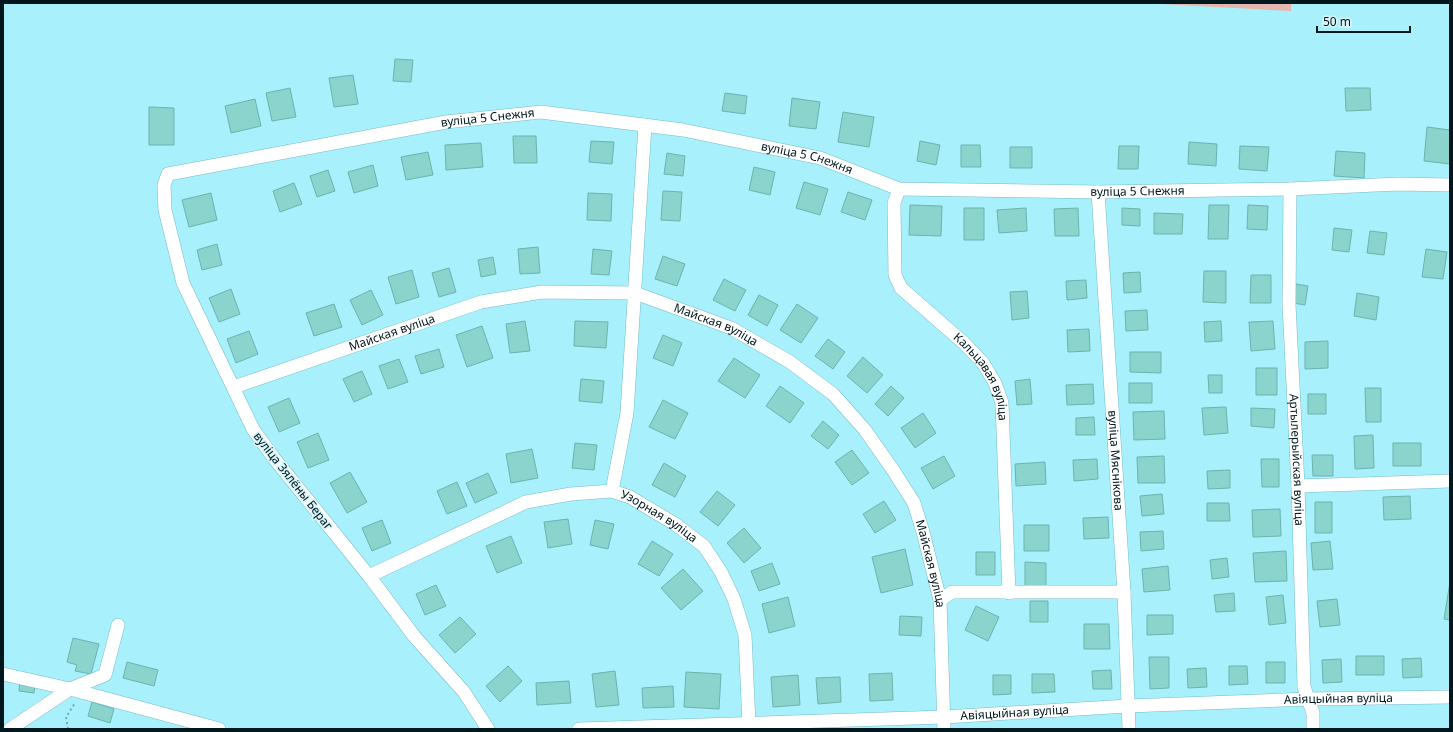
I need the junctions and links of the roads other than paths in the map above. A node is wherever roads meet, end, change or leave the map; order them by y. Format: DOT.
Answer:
graph roads {
  1 [pos="645,125"];
  2 [pos="168,174"];
  3 [pos="1450,185"];
  4 [pos="899,189"];
  5 [pos="1290,189"];
  6 [pos="1098,192"];
  7 [pos="635,293"];
  8 [pos="234,387"];
  9 [pos="1450,481"];
  10 [pos="1298,486"];
  11 [pos="612,491"];
  12 [pos="369,576"];
  13 [pos="1124,592"];
  14 [pos="1009,593"];
  15 [pos="940,600"];
  16 [pos="118,625"];
  17 [pos="3,674"];
  18 [pos="70,689"];
  19 [pos="1450,697"];
  20 [pos="1308,699"];
  21 [pos="1128,706"];
  22 [pos="944,723"];
  23 [pos="749,724"];
  24 [pos="10,729"];
  25 [pos="219,729"];
  26 [pos="488,729"];
  27 [pos="579,729"];
  28 [pos="1129,729"];
  29 [pos="1313,729"];
  1 -- 2 [label="street, вуліца 5 Снежня"];
  1 -- 4 [label="street, вуліца 5 Снежня"];
  1 -- 7 [label="street"];
  2 -- 8 [label="street, вуліца Зялёны Бераг"];
  3 -- 5 [label="street, вуліца 5 Снежня"];
  4 -- 6 [label="street, вуліца 5 Снежня"];
  4 -- 14 [label="street, Кальцавая вуліца"];
  5 -- 6 [label="street, вуліца 5 Снежня"];
  5 -- 10 [label="street, Артылерыйская вуліца"];
  6 -- 13 [label="street, вуліца Мяснікова"];
  7 -- 8 [label="street, Майская вуліца"];
  7 -- 11 [label="street"];
  7 -- 15 [label="street, Майская вуліца"];
  8 -- 12 [label="street, вуліца Зялёны Бераг"];
  9 -- 10 [label="street"];
  10 -- 20 [label="street, Артылерыйская вуліца"];
  11 -- 12 [label="street, Узорная вуліца"];
  11 -- 23 [label="street, Узорная вуліца"];
  12 -- 26 [label="street, вуліца Зялёны Бераг"];
  13 -- 14 [label="street"];
  13 -- 21 [label="street, вуліца Мяснікова"];
  14 -- 15 [label="street"];
  15 -- 22 [label="street, Майская вуліца"];
  16 -- 18 [label="street"];
  17 -- 18 [label="street"];
  18 -- 24 [label="street"];
  18 -- 25 [label="street"];
  19 -- 20 [label="street, Авіяцыйная вуліца"];
  20 -- 21 [label="street, Авіяцыйная вуліца"];
  20 -- 29 [label="street, Артылерыйская вуліца"];
  21 -- 22 [label="street, Авіяцыйная вуліца"];
  21 -- 28 [label="street, вуліца Мяснікова"];
  22 -- 23 [label="street, Авіяцыйная вуліца"];
  23 -- 27 [label="street, Авіяцыйная вуліца"];
}
